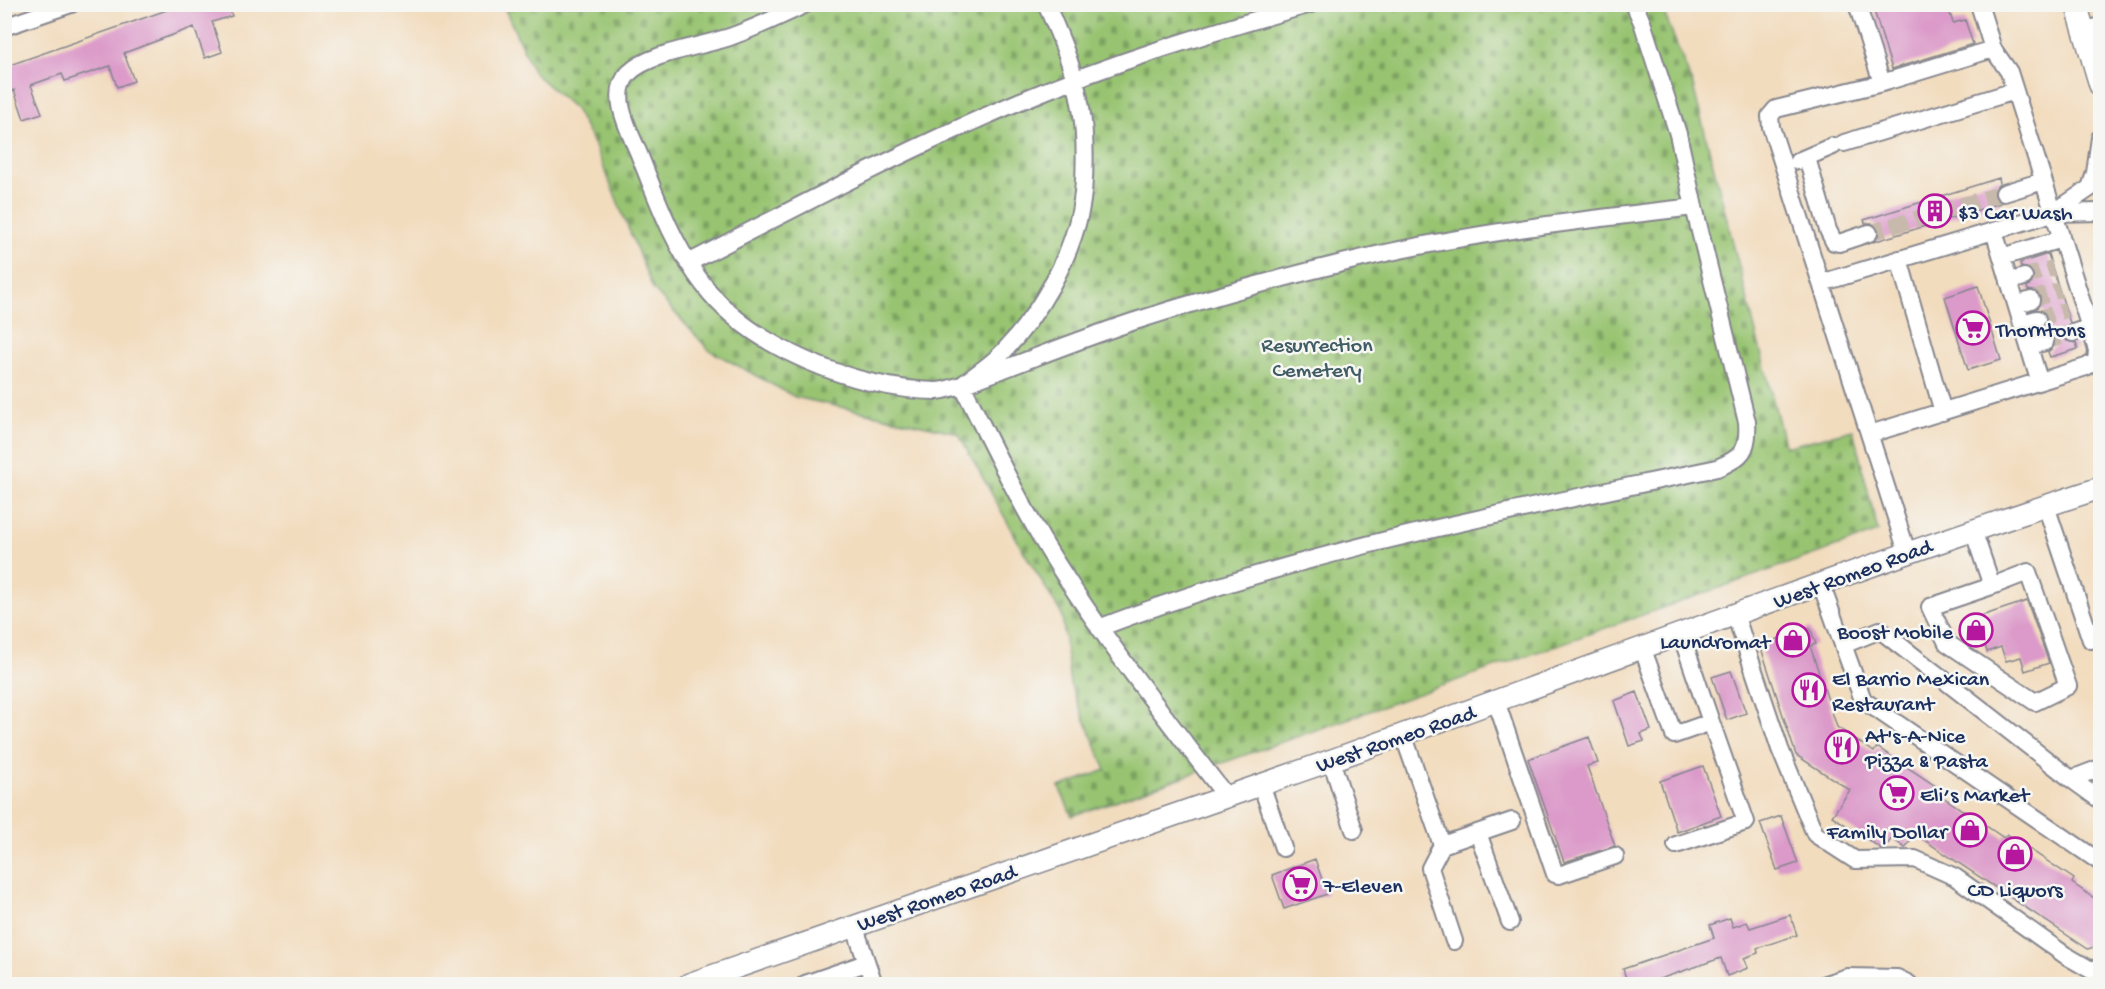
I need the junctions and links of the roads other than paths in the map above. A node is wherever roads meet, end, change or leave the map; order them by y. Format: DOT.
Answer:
graph roads {
  1 [pos="72,4"];
  2 [pos="806,4"];
  3 [pos="1046,4"];
  4 [pos="1311,4"];
  5 [pos="1634,4"];
  6 [pos="1857,4"];
  7 [pos="1979,4"];
  8 [pos="2076,4"];
  9 [pos="4,27"];
  10 [pos="2092,29"];
  11 [pos="1992,49"];
  12 [pos="2097,58"];
  13 [pos="1075,80"];
  14 [pos="1882,83"];
  15 [pos="2100,85"];
  16 [pos="2015,91"];
  17 [pos="2100,138"];
  18 [pos="1807,158"];
  19 [pos="1784,167"];
  20 [pos="2043,181"];
  21 [pos="2004,193"];
  22 [pos="1694,207"];
  23 [pos="2053,213"];
  24 [pos="2100,213"];
  25 [pos="1994,231"];
  26 [pos="1869,234"];
  27 [pos="2061,239"];
  28 [pos="2002,257"];
  29 [pos="1899,259"];
  30 [pos="688,263"];
  31 [pos="2069,263"];
  32 [pos="2053,268"];
  33 [pos="1821,283"];
  34 [pos="2076,285"];
  35 [pos="2060,290"];
  36 [pos="2083,304"];
  37 [pos="2066,310"];
  38 [pos="2090,327"];
  39 [pos="2073,333"];
  40 [pos="2039,380"];
  41 [pos="962,385"];
  42 [pos="1942,412"];
  43 [pos="1870,434"];
  44 [pos="2100,488"];
  45 [pos="2046,506"];
  46 [pos="1973,530"];
  47 [pos="1907,552"];
  48 [pos="1821,584"];
  49 [pos="1992,586"];
  50 [pos="1735,614"];
  51 [pos="1099,628"];
  52 [pos="1680,634"];
  53 [pos="2100,637"];
  54 [pos="1843,645"];
  55 [pos="1642,647"];
  56 [pos="1496,701"];
  57 [pos="1711,722"];
  58 [pos="1403,734"];
  59 [pos="1331,760"];
  60 [pos="2100,768"];
  61 [pos="2071,779"];
  62 [pos="1261,784"];
  63 [pos="1226,796"];
  64 [pos="2100,800"];
  65 [pos="1512,821"];
  66 [pos="1354,830"];
  67 [pos="1478,833"];
  68 [pos="1442,845"];
  69 [pos="1676,845"];
  70 [pos="1283,848"];
  71 [pos="1615,856"];
  72 [pos="2100,862"];
  73 [pos="1510,922"];
  74 [pos="854,925"];
  75 [pos="1454,940"];
  76 [pos="866,963"];
  77 [pos="2100,967"];
  78 [pos="689,984"];
  79 [pos="805,984"];
  80 [pos="874,984"];
  81 [pos="1825,984"];
  82 [pos="1909,984"];
  1 -- 9 [label="street"];
  2 -- 30 [label="street"];
  3 -- 13 [label="street"];
  4 -- 13 [label="street"];
  5 -- 22 [label="street"];
  6 -- 14 [label="street"];
  7 -- 11 [label="street"];
  8 -- 10 [label="main road"];
  10 -- 12 [label="main road"];
  11 -- 14 [label="street"];
  11 -- 16 [label="street"];
  12 -- 15 [label="main road"];
  13 -- 30 [label="street"];
  13 -- 41 [label="street"];
  14 -- 19 [label="street"];
  16 -- 18 [label="street"];
  16 -- 20 [label="street"];
  17 -- 23 [label="street"];
  18 -- 19 [label="street"];
  18 -- 26 [label="street"];
  19 -- 33 [label="street"];
  20 -- 21 [label="street"];
  20 -- 23 [label="street"];
  22 -- 41 [label="street"];
  22 -- 51 [label="street"];
  23 -- 24 [label="street"];
  23 -- 25 [label="street"];
  23 -- 27 [label="street"];
  25 -- 28 [label="street"];
  25 -- 29 [label="street"];
  27 -- 28 [label="street"];
  27 -- 31 [label="street"];
  28 -- 40 [label="street"];
  29 -- 33 [label="street"];
  29 -- 42 [label="street"];
  30 -- 41 [label="street"];
  31 -- 32 [label="street"];
  31 -- 34 [label="street"];
  33 -- 43 [label="street"];
  34 -- 35 [label="street"];
  34 -- 36 [label="street"];
  36 -- 37 [label="street"];
  36 -- 38 [label="street"];
  38 -- 39 [label="street"];
  38 -- 40 [label="street"];
  40 -- 42 [label="street"];
  41 -- 51 [label="street"];
  42 -- 43 [label="street"];
  43 -- 47 [label="street"];
  44 -- 45 [label="main road, West Romeo Road"];
  45 -- 46 [label="main road, West Romeo Road"];
  45 -- 53 [label="street"];
  46 -- 47 [label="main road, West Romeo Road"];
  46 -- 49 [label="street"];
  47 -- 48 [label="main road, West Romeo Road"];
  48 -- 50 [label="main road, West Romeo Road"];
  48 -- 54 [label="street"];
  49 -- 49 [label="street"];
  50 -- 52 [label="main road, West Romeo Road"];
  50 -- 77 [label="street"];
  51 -- 63 [label="street"];
  52 -- 55 [label="main road, West Romeo Road"];
  52 -- 57 [label="street"];
  54 -- 61 [label="street"];
  54 -- 72 [label="street"];
  55 -- 56 [label="main road, West Romeo Road"];
  55 -- 57 [label="street"];
  56 -- 58 [label="main road, West Romeo Road"];
  56 -- 71 [label="street"];
  57 -- 69 [label="street"];
  58 -- 59 [label="main road, West Romeo Road"];
  58 -- 68 [label="street"];
  59 -- 62 [label="main road, West Romeo Road"];
  59 -- 66 [label="street"];
  60 -- 61 [label="street"];
  61 -- 64 [label="street"];
  62 -- 63 [label="main road, West Romeo Road"];
  62 -- 70 [label="street"];
  63 -- 74 [label="main road, West Romeo Road"];
  65 -- 67 [label="street"];
  67 -- 68 [label="street"];
  67 -- 73 [label="street"];
  68 -- 75 [label="street"];
  74 -- 76 [label="street"];
  74 -- 78 [label="main road, West Romeo Road"];
  76 -- 79 [label="street"];
  76 -- 80 [label="street"];
  81 -- 82 [label="street"];
}
